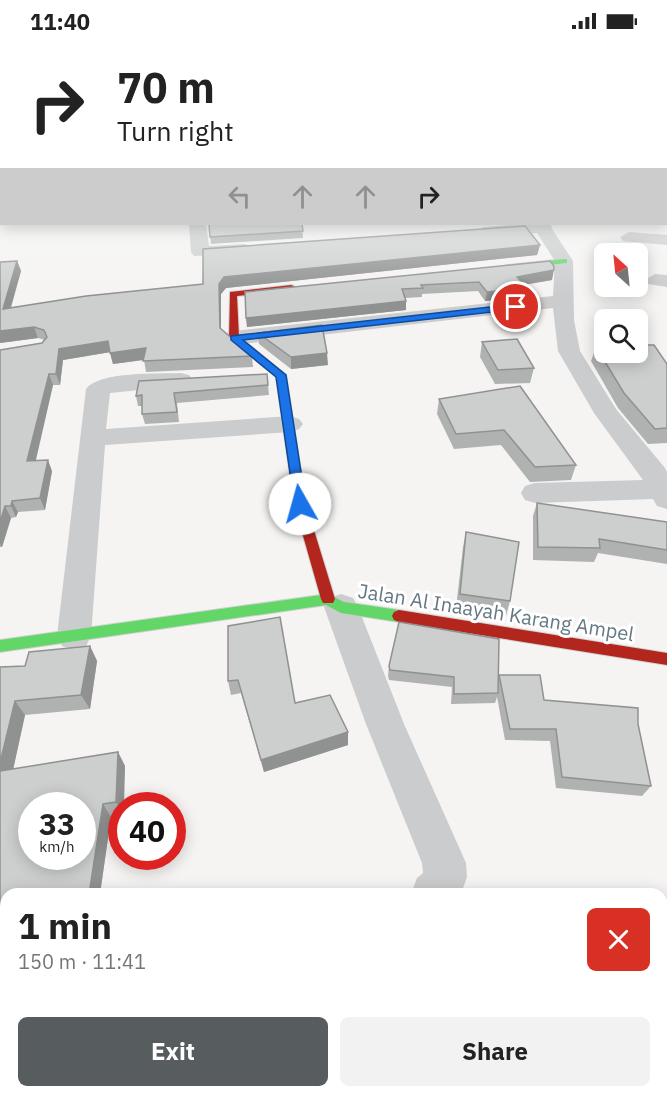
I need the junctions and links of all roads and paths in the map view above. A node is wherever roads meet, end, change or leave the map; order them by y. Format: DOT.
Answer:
graph roads {
  1 [pos="198,225"];
  2 [pos="543,227"];
  3 [pos="462,233"];
  4 [pos="629,237"];
  5 [pos="667,240"];
  6 [pos="260,248"];
  7 [pos="564,261"];
  8 [pos="494,268"];
  9 [pos="304,287"];
  10 [pos="564,302"];
  11 [pos="234,338"];
  12 [pos="281,375"];
  13 [pos="246,377"];
  14 [pos="199,379"];
  15 [pos="290,424"];
  16 [pos="92,438"];
  17 [pos="535,493"];
  18 [pos="664,494"];
  19 [pos="334,603"];
  20 [pos="74,636"];
  21 [pos="0,646"];
  22 [pos="667,659"];
  23 [pos="442,888"];
  1 -- 6 [label="street"];
  2 -- 3 [label="street"];
  2 -- 7 [label="street"];
  4 -- 5 [label="street"];
  7 -- 8 [label="street"];
  7 -- 10 [label="street"];
  9 -- 11 [label="street"];
  10 -- 11 [label="street"];
  10 -- 18 [label="street"];
  11 -- 12 [label="street"];
  12 -- 13 [label="street"];
  12 -- 15 [label="street"];
  14 -- 16 [label="street"];
  15 -- 16 [label="street"];
  15 -- 19 [label="street"];
  16 -- 20 [label="street"];
  17 -- 18 [label="street"];
  19 -- 20 [label="street, Jalan Al Inaayah Karang Ampel"];
  19 -- 22 [label="street, Jalan Al Inaayah Karang Ampel"];
  19 -- 23 [label="street"];
  20 -- 21 [label="street, Jalan Al Inaayah Karang Ampel"];
}
